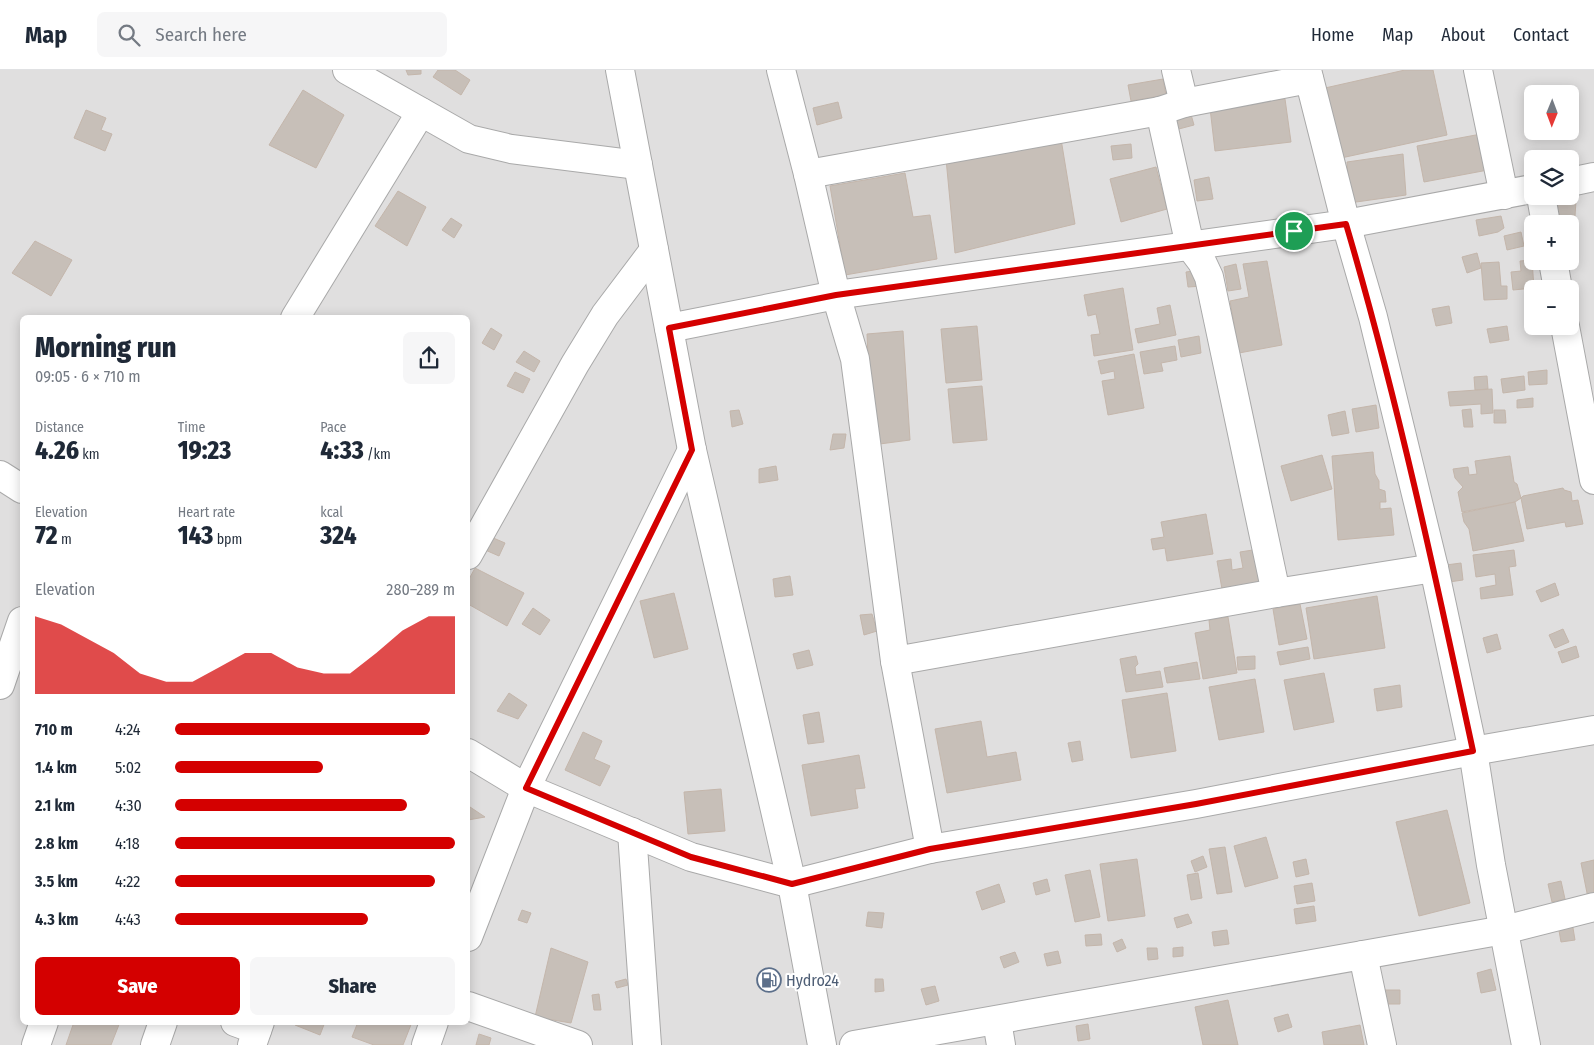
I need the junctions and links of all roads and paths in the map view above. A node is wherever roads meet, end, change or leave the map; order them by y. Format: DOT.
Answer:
graph roads {
  1 [pos="347,70"];
  2 [pos="620,70"];
  3 [pos="781,70"];
  4 [pos="1176,70"];
  5 [pos="1478,70"];
  6 [pos="1308,74"];
  7 [pos="1172,107"];
  8 [pos="421,112"];
  9 [pos="638,165"];
  10 [pos="808,174"];
  11 [pos="1594,177"];
  12 [pos="1579,180"];
  13 [pos="1524,191"];
  14 [pos="1504,195"];
  15 [pos="1346,224"];
  16 [pos="1190,246"];
  17 [pos="654,250"];
  18 [pos="836,295"];
  19 [pos="297,315"];
  20 [pos="669,328"];
  21 [pos="1567,335"];
  22 [pos="692,450"];
  23 [pos="0,476"];
  24 [pos="1594,480"];
  25 [pos="20,488"];
  26 [pos="470,551"];
  27 [pos="1434,568"];
  28 [pos="1276,592"];
  29 [pos="20,627"];
  30 [pos="895,661"];
  31 [pos="0,685"];
  32 [pos="1594,730"];
  33 [pos="1473,751"];
  34 [pos="470,754"];
  35 [pos="526,788"];
  36 [pos="632,832"];
  37 [pos="930,849"];
  38 [pos="792,884"];
  39 [pos="1594,908"];
  40 [pos="1504,930"];
  41 [pos="470,933"];
  42 [pos="1363,955"];
  43 [pos="470,1007"];
  44 [pos="43,1025"];
  45 [pos="162,1025"];
  46 [pos="433,1025"];
  47 [pos="999,1033"];
  48 [pos="36,1045"];
  49 [pos="156,1045"];
  50 [pos="426,1045"];
  51 [pos="578,1045"];
  52 [pos="647,1045"];
  53 [pos="822,1045"];
  54 [pos="854,1045"];
  55 [pos="1382,1045"];
  56 [pos="1526,1045"];
  1 -- 8 [label="street"];
  2 -- 9 [label="street"];
  3 -- 10 [label="street"];
  4 -- 7 [label="street"];
  5 -- 14 [label="street"];
  6 -- 7 [label="street"];
  6 -- 15 [label="street"];
  7 -- 10 [label="street"];
  7 -- 16 [label="street"];
  8 -- 9 [label="street"];
  8 -- 19 [label="street"];
  9 -- 17 [label="street"];
  10 -- 18 [label="street"];
  11 -- 12 [label="street"];
  13 -- 14 [label="street"];
  14 -- 15 [label="street"];
  15 -- 16 [label="street"];
  15 -- 27 [label="street"];
  16 -- 18 [label="street"];
  16 -- 28 [label="street"];
  17 -- 20 [label="street"];
  17 -- 26 [label="street"];
  18 -- 20 [label="street"];
  18 -- 30 [label="street"];
  20 -- 22 [label="street"];
  21 -- 24 [label="street"];
  22 -- 35 [label="street"];
  22 -- 38 [label="street"];
  23 -- 25 [label="street"];
  27 -- 28 [label="street"];
  27 -- 33 [label="street"];
  28 -- 30 [label="street"];
  29 -- 31 [label="street"];
  30 -- 37 [label="street"];
  32 -- 33 [label="street"];
  33 -- 37 [label="street"];
  33 -- 40 [label="street"];
  34 -- 35 [label="street"];
  35 -- 36 [label="street"];
  35 -- 41 [label="street"];
  36 -- 38 [label="street"];
  36 -- 52 [label="street"];
  37 -- 38 [label="street"];
  38 -- 53 [label="street"];
  39 -- 40 [label="street"];
  40 -- 42 [label="street"];
  40 -- 56 [label="street"];
  42 -- 47 [label="street"];
  42 -- 55 [label="street"];
  43 -- 51 [label="street"];
  44 -- 48 [label="street"];
  45 -- 49 [label="street"];
  46 -- 50 [label="street"];
  47 -- 54 [label="street"];
}
